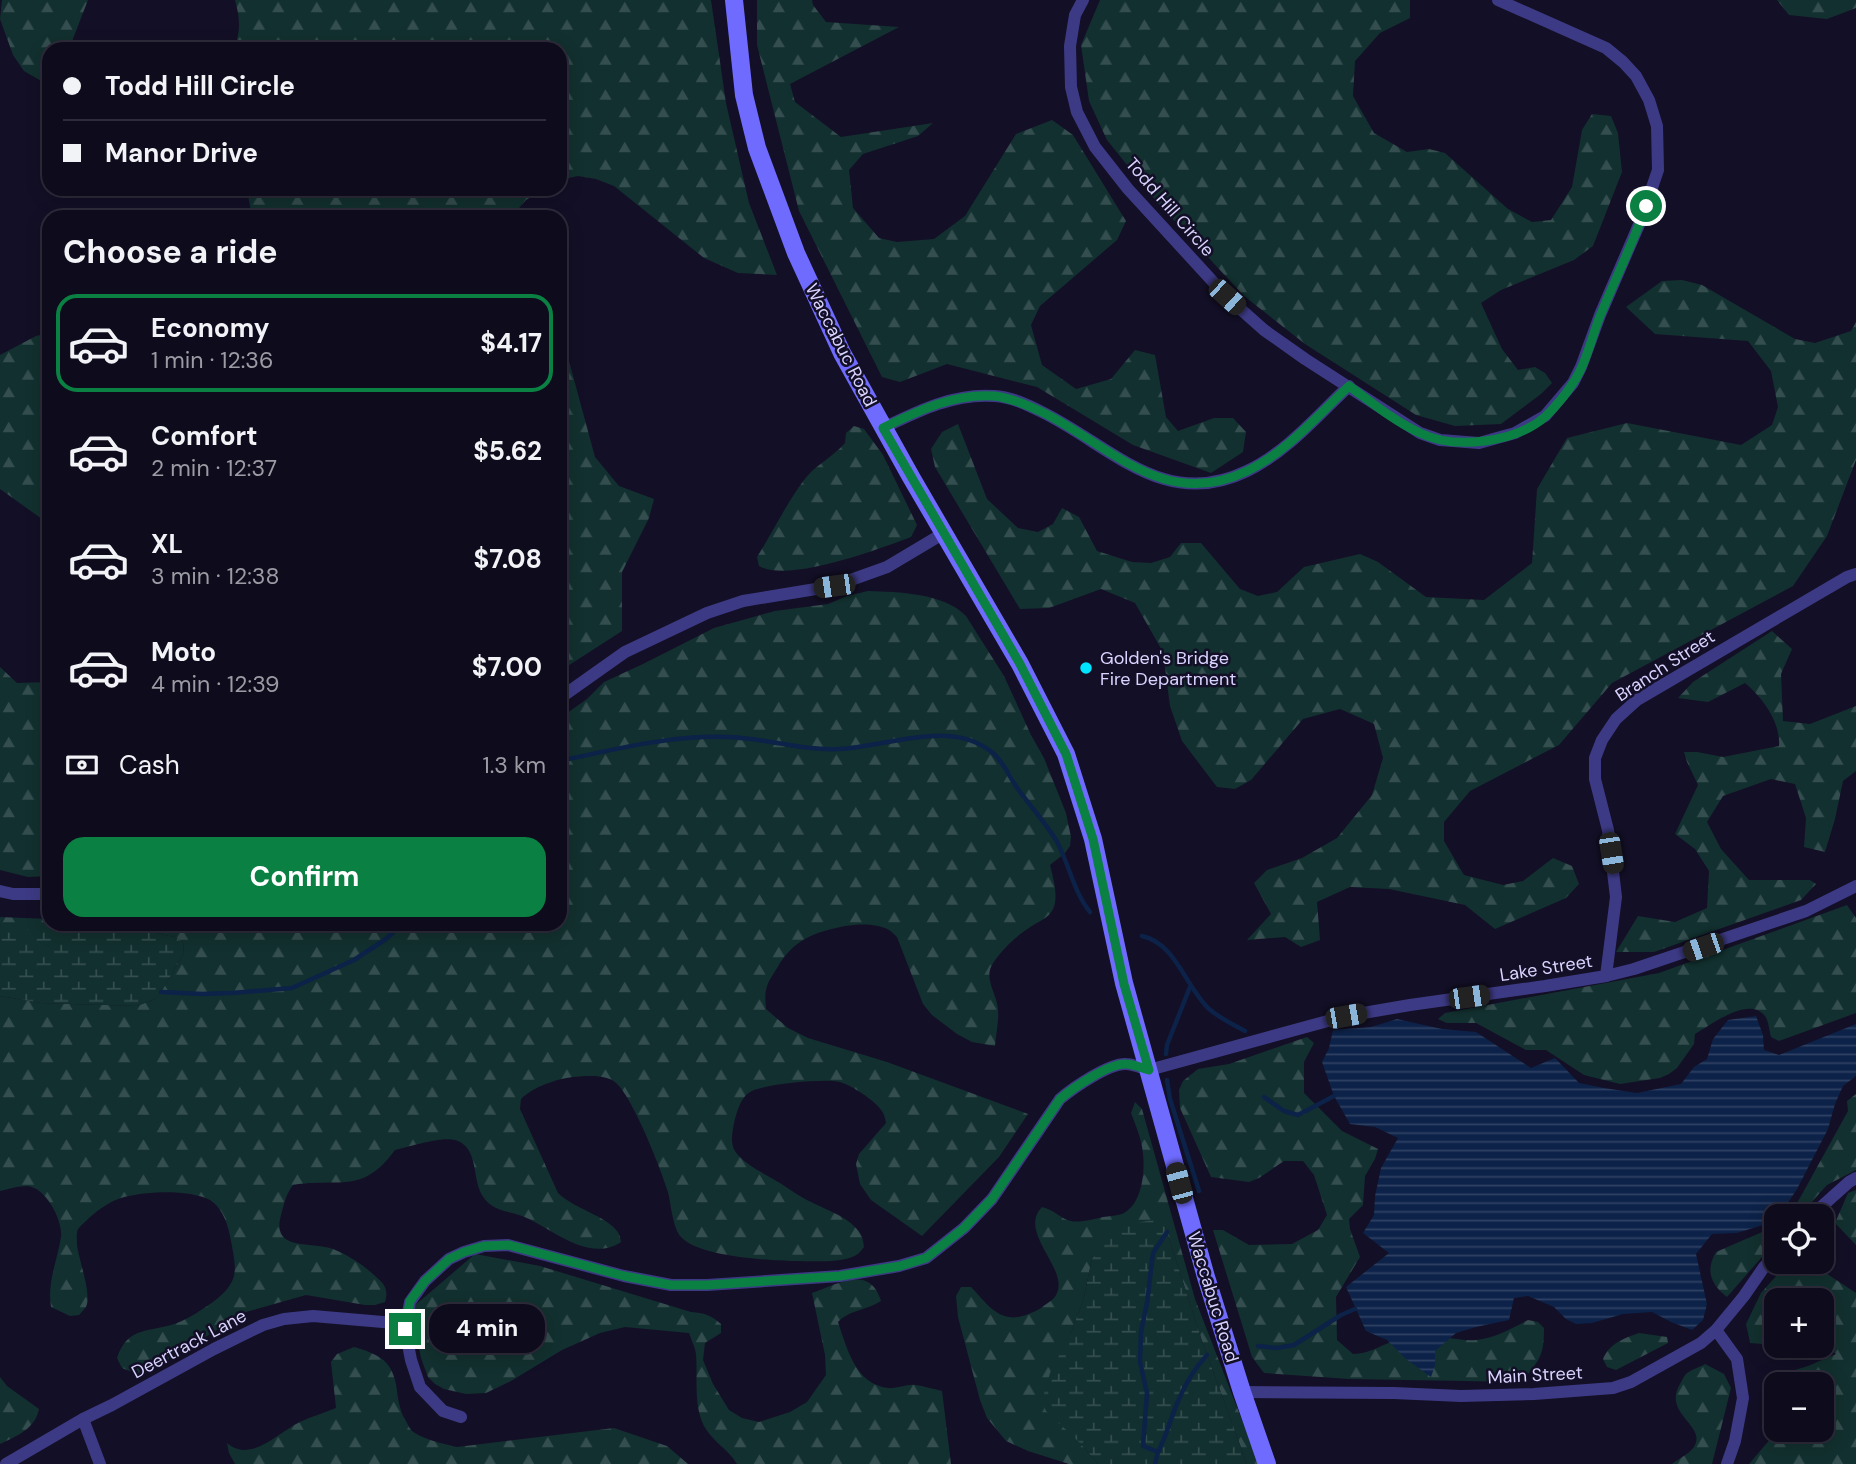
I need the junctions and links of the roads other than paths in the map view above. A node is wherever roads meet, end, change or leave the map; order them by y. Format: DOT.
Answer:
graph roads {
  1 [pos="734,0"];
  2 [pos="1083,0"];
  3 [pos="1498,0"];
  4 [pos="1349,386"];
  5 [pos="883,428"];
  6 [pos="944,533"];
  7 [pos="1856,574"];
  8 [pos="567,693"];
  9 [pos="1854,890"];
  10 [pos="0,891"];
  11 [pos="42,894"];
  12 [pos="1606,976"];
  13 [pos="1149,1070"];
  14 [pos="1856,1178"];
  15 [pos="1824,1204"];
  16 [pos="1764,1267"];
  17 [pos="406,1324"];
  18 [pos="1716,1330"];
  19 [pos="1242,1392"];
  20 [pos="461,1417"];
  21 [pos="83,1419"];
  22 [pos="6,1464"];
  23 [pos="100,1464"];
  24 [pos="1267,1464"];
  25 [pos="1727,1464"];
  1 -- 5 [label="main road, Waccabuc Road"];
  2 -- 4 [label="street, Todd Hill Circle"];
  3 -- 4 [label="street, Todd Hill Circle"];
  4 -- 5 [label="street"];
  5 -- 6 [label="main road, Waccabuc Road"];
  6 -- 8 [label="street"];
  6 -- 13 [label="main road, Waccabuc Road"];
  7 -- 12 [label="street, Branch Street"];
  9 -- 12 [label="street, Lake Street"];
  10 -- 11 [label="street"];
  12 -- 13 [label="street, Lake Street"];
  13 -- 17 [label="street"];
  13 -- 19 [label="main road, Waccabuc Road"];
  14 -- 15 [label="street"];
  16 -- 18 [label="street, Main Street"];
  17 -- 20 [label="street"];
  17 -- 21 [label="street, Deertrack Lane"];
  18 -- 19 [label="street, Main Street"];
  18 -- 25 [label="street"];
  19 -- 24 [label="main road, Waccabuc Road"];
  21 -- 22 [label="street, Deertrack Lane"];
  21 -- 23 [label="street"];
}
